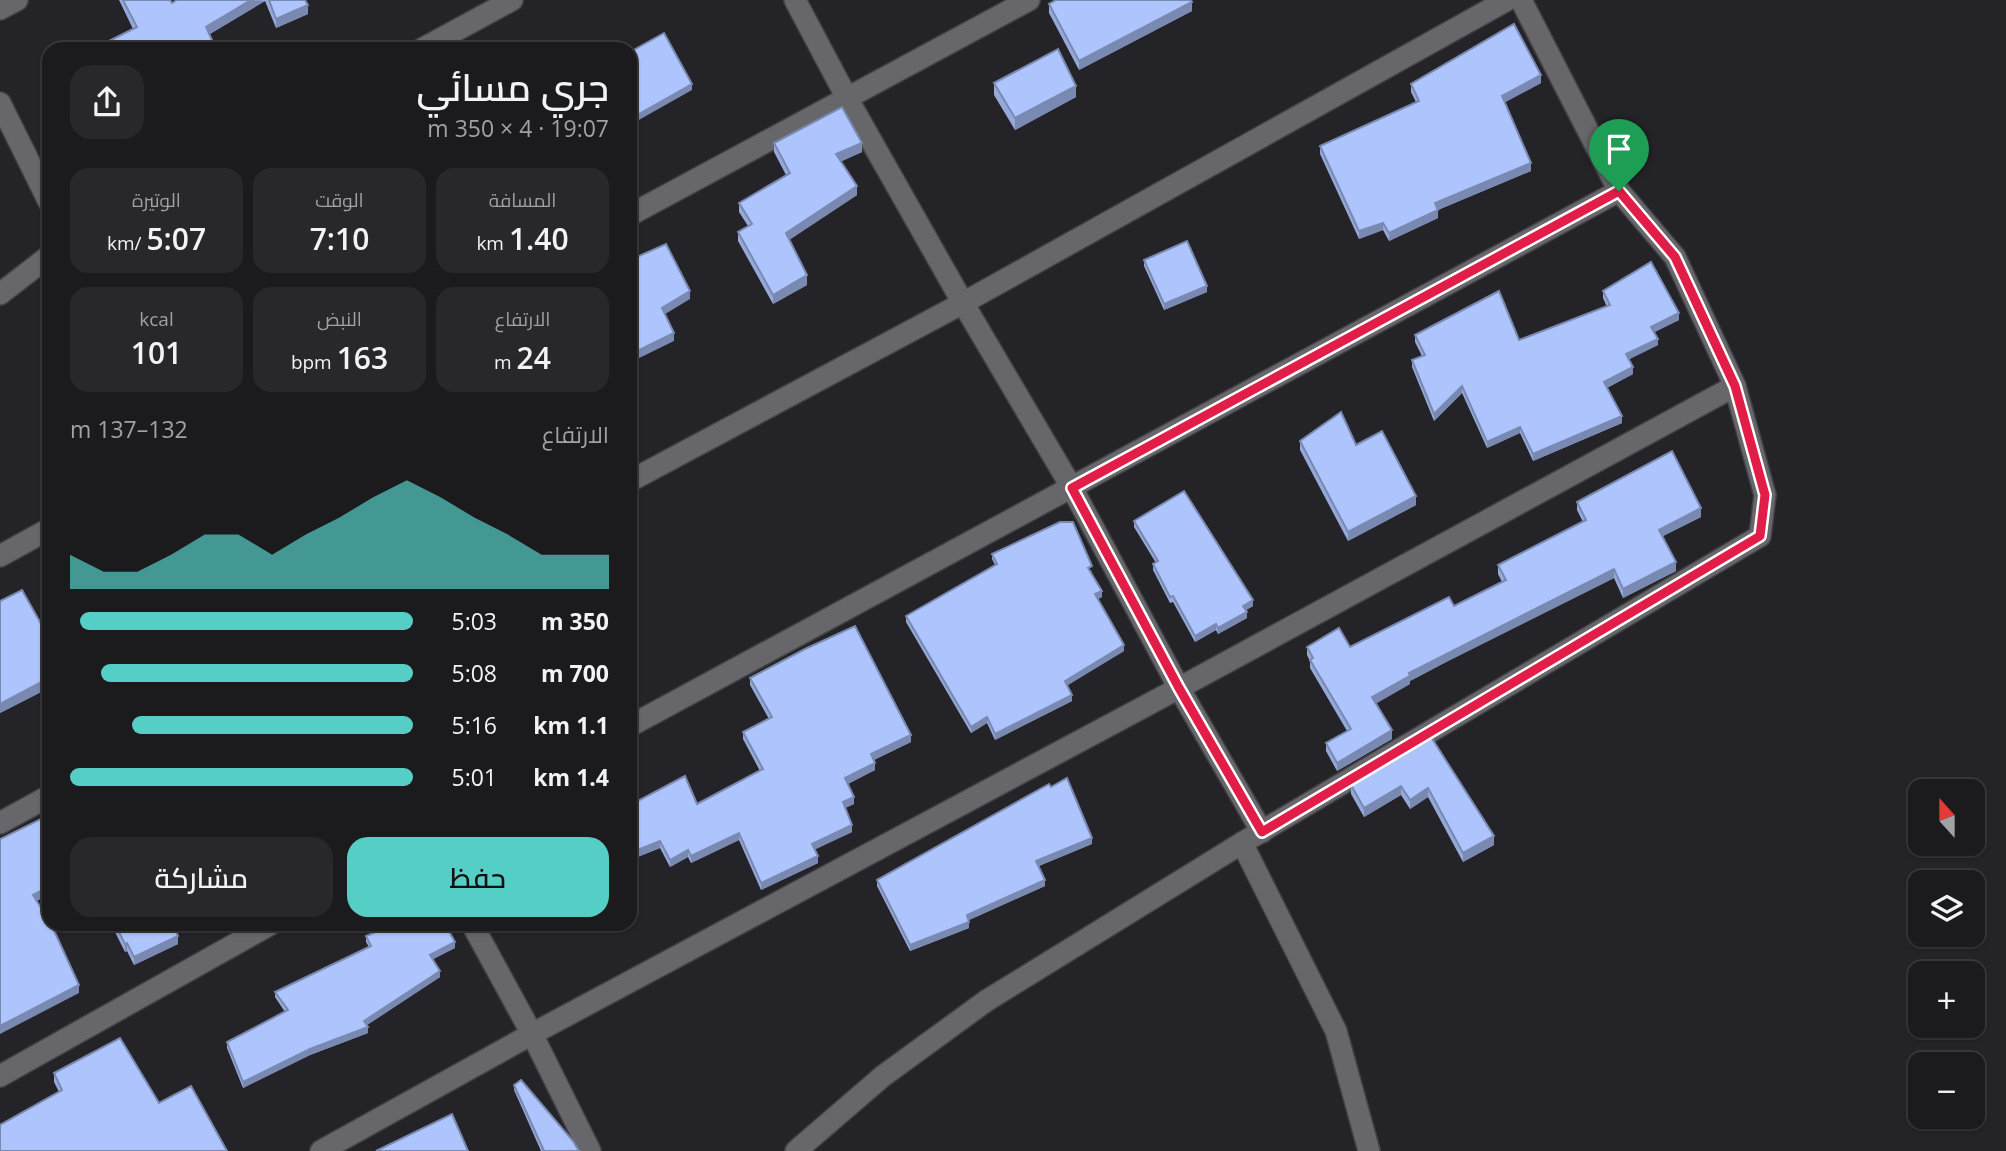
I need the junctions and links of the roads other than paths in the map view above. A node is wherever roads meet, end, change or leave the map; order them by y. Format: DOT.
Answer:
graph roads {
  1 [pos="17,0"];
  2 [pos="512,0"];
  3 [pos="796,0"];
  4 [pos="1029,0"];
  5 [pos="1507,0"];
  6 [pos="1521,0"];
  7 [pos="0,9"];
  8 [pos="435,42"];
  9 [pos="847,98"];
  10 [pos="0,103"];
  11 [pos="42,188"];
  12 [pos="1619,191"];
  13 [pos="637,211"];
  14 [pos="42,261"];
  15 [pos="0,294"];
  16 [pos="963,303"];
  17 [pos="1735,386"];
  18 [pos="637,477"];
  19 [pos="1072,488"];
  20 [pos="42,533"];
  21 [pos="0,556"];
  22 [pos="1179,688"];
  23 [pos="637,722"];
  24 [pos="42,800"];
  25 [pos="0,823"];
  26 [pos="1262,832"];
  27 [pos="1242,844"];
  28 [pos="259,931"];
  29 [pos="476,931"];
  30 [pos="532,1034"];
  31 [pos="0,1076"];
  32 [pos="321,1151"];
  33 [pos="590,1151"];
  34 [pos="796,1151"];
  35 [pos="1370,1151"];
  1 -- 7 [label="street"];
  2 -- 8 [label="street"];
  3 -- 9 [label="street"];
  4 -- 9 [label="street"];
  5 -- 16 [label="street"];
  6 -- 12 [label="street"];
  9 -- 13 [label="street"];
  9 -- 16 [label="street"];
  10 -- 11 [label="street"];
  12 -- 17 [label="street"];
  12 -- 19 [label="street"];
  14 -- 15 [label="street"];
  16 -- 18 [label="street"];
  16 -- 19 [label="street"];
  17 -- 22 [label="street"];
  17 -- 26 [label="street"];
  19 -- 22 [label="street"];
  19 -- 23 [label="street"];
  20 -- 21 [label="street"];
  22 -- 26 [label="street"];
  22 -- 30 [label="street"];
  24 -- 25 [label="street"];
  26 -- 27 [label="street"];
  27 -- 34 [label="street"];
  27 -- 35 [label="street"];
  28 -- 31 [label="street"];
  29 -- 30 [label="street"];
  30 -- 32 [label="street"];
  30 -- 33 [label="street"];
}
